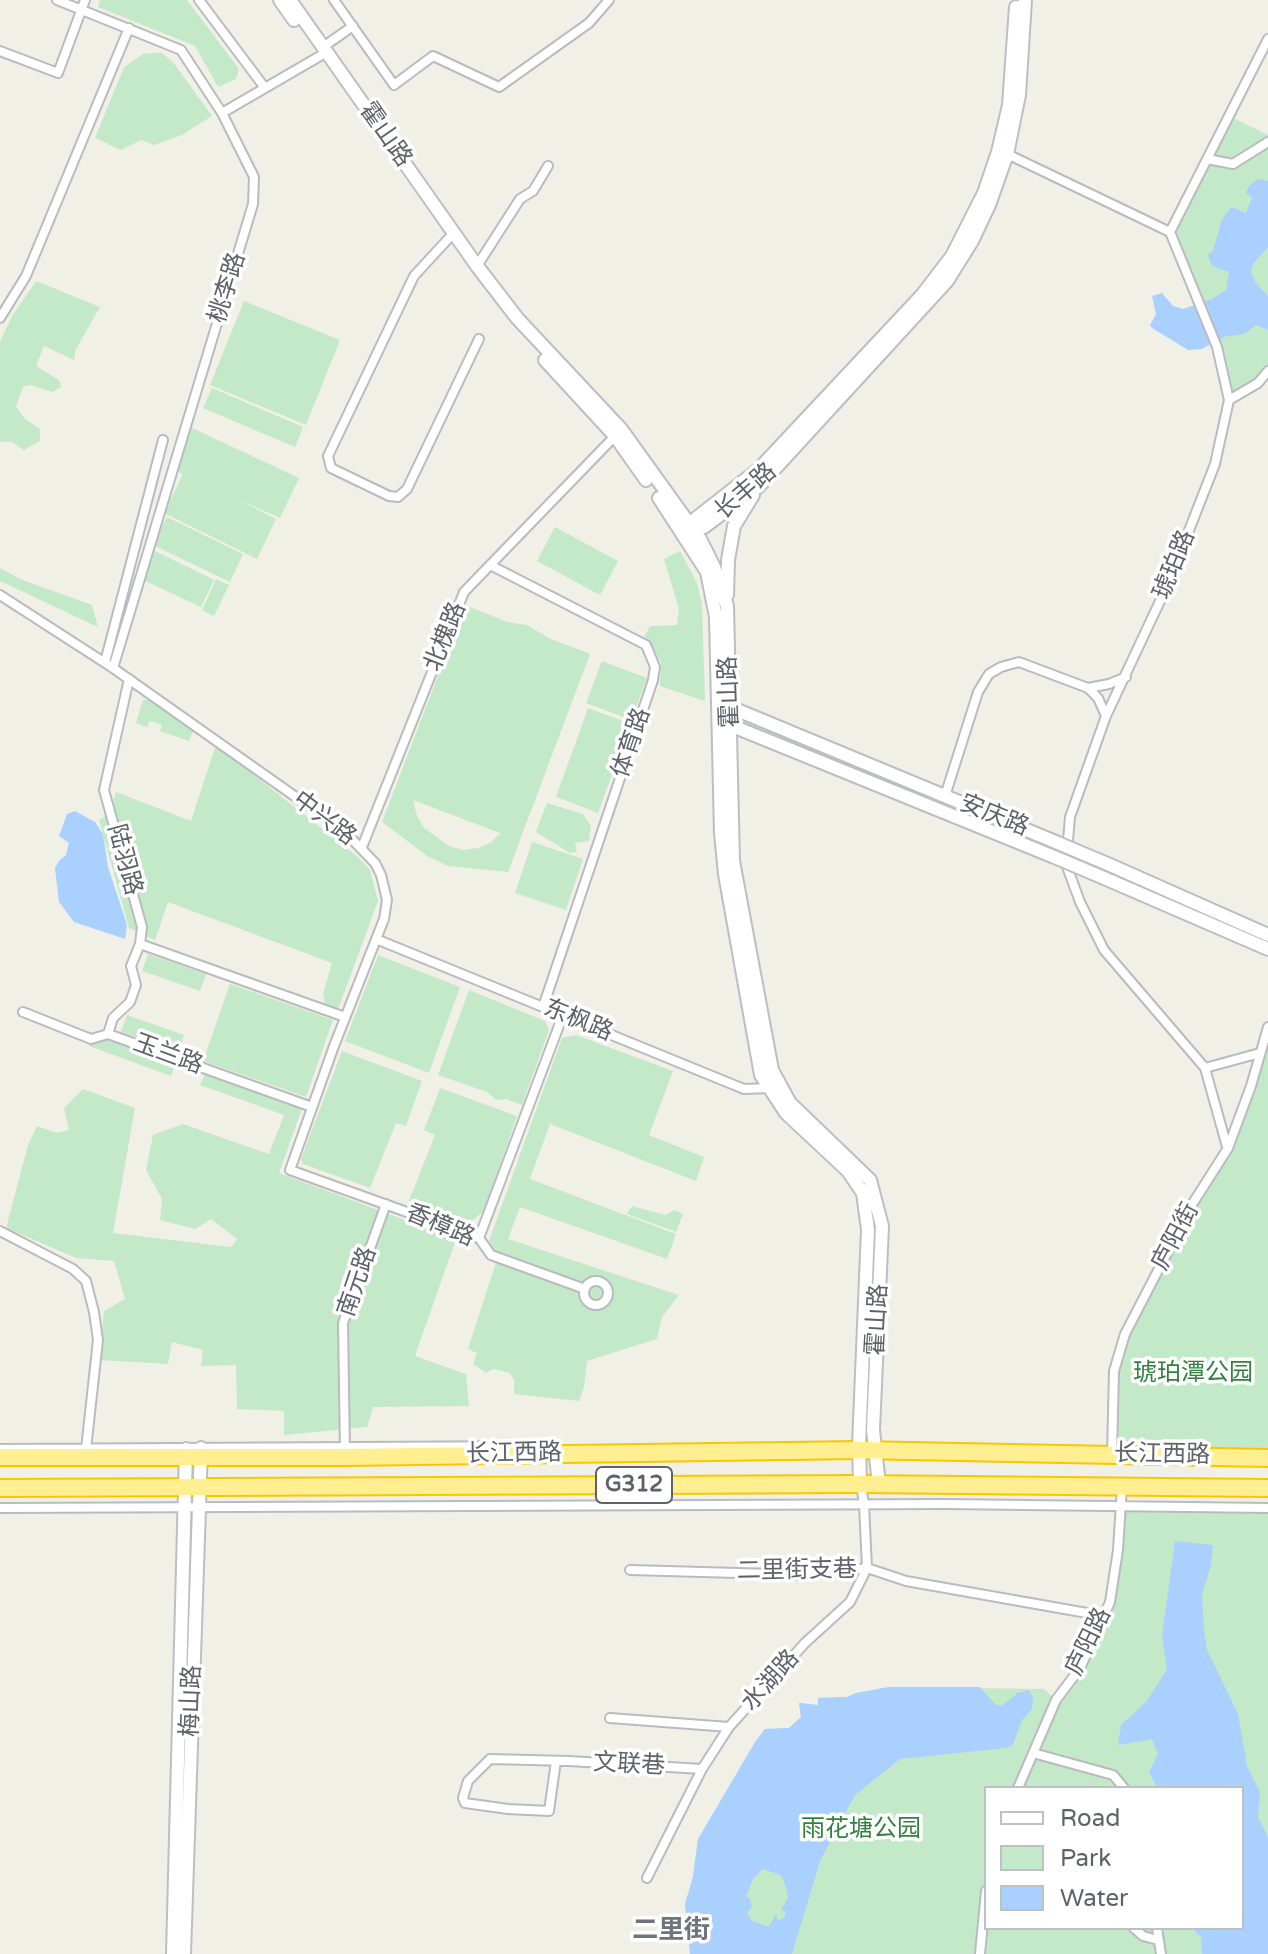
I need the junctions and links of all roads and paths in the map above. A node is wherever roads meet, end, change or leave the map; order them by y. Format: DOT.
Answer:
graph roads {
  1 [pos="57,0"];
  2 [pos="199,0"];
  3 [pos="280,0"];
  4 [pos="290,0"];
  5 [pos="334,0"];
  6 [pos="609,0"];
  7 [pos="1016,0"];
  8 [pos="1025,0"];
  9 [pos="83,5"];
  10 [pos="353,26"];
  11 [pos="129,28"];
  12 [pos="1268,39"];
  13 [pos="0,51"];
  14 [pos="322,52"];
  15 [pos="265,88"];
  16 [pos="222,113"];
  17 [pos="1268,142"];
  18 [pos="1002,153"];
  19 [pos="1207,159"];
  20 [pos="548,166"];
  21 [pos="1170,232"];
  22 [pos="449,238"];
  23 [pos="477,266"];
  24 [pos="0,318"];
  25 [pos="479,339"];
  26 [pos="1268,371"];
  27 [pos="1229,400"];
  28 [pos="618,432"];
  29 [pos="163,440"];
  30 [pos="759,486"];
  31 [pos="687,527"];
  32 [pos="490,565"];
  33 [pos="0,595"];
  34 [pos="727,606"];
  35 [pos="105,662"];
  36 [pos="113,668"];
  37 [pos="1126,677"];
  38 [pos="129,679"];
  39 [pos="1088,688"];
  40 [pos="724,704"];
  41 [pos="1106,716"];
  42 [pos="724,722"];
  43 [pos="945,796"];
  44 [pos="362,847"];
  45 [pos="1107,872"];
  46 [pos="1268,935"];
  47 [pos="376,939"];
  48 [pos="140,944"];
  49 [pos="1268,949"];
  50 [pos="543,1007"];
  51 [pos="23,1012"];
  52 [pos="563,1015"];
  53 [pos="345,1017"];
  54 [pos="1268,1027"];
  55 [pos="108,1034"];
  56 [pos="1260,1053"];
  57 [pos="1205,1068"];
  58 [pos="776,1088"];
  59 [pos="312,1107"];
  60 [pos="1228,1148"];
  61 [pos="290,1170"];
  62 [pos="386,1204"];
  63 [pos="0,1231"];
  64 [pos="479,1238"];
  65 [pos="585,1289"];
  66 [pos="867,1448"];
  67 [pos="0,1449"];
  68 [pos="86,1449"];
  69 [pos="1268,1450"];
  70 [pos="1112,1451"];
  71 [pos="193,1452"];
  72 [pos="345,1452"];
  73 [pos="0,1457"];
  74 [pos="1268,1458"];
  75 [pos="860,1484"];
  76 [pos="879,1484"];
  77 [pos="1123,1486"];
  78 [pos="192,1487"];
  79 [pos="0,1488"];
  80 [pos="1268,1488"];
  81 [pos="864,1504"];
  82 [pos="0,1508"];
  83 [pos="192,1508"];
  84 [pos="1121,1508"];
  85 [pos="1268,1508"];
  86 [pos="867,1568"];
  87 [pos="630,1570"];
  88 [pos="1104,1616"];
  89 [pos="610,1718"];
  90 [pos="729,1727"];
  91 [pos="1033,1753"];
  92 [pos="556,1761"];
  93 [pos="702,1769"];
  94 [pos="1019,1786"];
  95 [pos="1122,1786"];
  96 [pos="647,1878"];
  97 [pos="984,1912"];
  98 [pos="1136,1930"];
  99 [pos="1157,1930"];
  100 [pos="1158,1940"];
  101 [pos="173,1954"];
  102 [pos="184,1954"];
  103 [pos="980,1954"];
  104 [pos="1161,1954"];
  1 -- 9 [label="street, 桃李路"];
  2 -- 15 [label="street"];
  3 -- 14 [label="main road, 霍山路"];
  4 -- 14 [label="main road, 霍山路"];
  5 -- 10 [label="street"];
  6 -- 10 [label="street"];
  7 -- 18 [label="main road, 长丰路"];
  8 -- 18 [label="main road, 长丰路"];
  9 -- 11 [label="street, 桃李路"];
  9 -- 13 [label="street"];
  10 -- 14 [label="street"];
  11 -- 16 [label="street, 桃李路"];
  11 -- 24 [label="street"];
  12 -- 19 [label="street"];
  14 -- 15 [label="street"];
  14 -- 22 [label="main road, 霍山路"];
  14 -- 23 [label="main road, 霍山路"];
  15 -- 16 [label="street"];
  16 -- 36 [label="street, 桃李路"];
  17 -- 19 [label="street"];
  18 -- 21 [label="street"];
  18 -- 30 [label="main road, 长丰路"];
  18 -- 31 [label="main road, 长丰路"];
  19 -- 21 [label="street"];
  20 -- 23 [label="street"];
  21 -- 27 [label="street, 琥珀路"];
  22 -- 25 [label="street"];
  22 -- 28 [label="main road, 霍山路"];
  23 -- 28 [label="main road, 霍山路"];
  26 -- 27 [label="street"];
  27 -- 37 [label="street, 琥珀路"];
  28 -- 31 [label="main road, 霍山路"];
  28 -- 32 [label="street, 北槐路"];
  29 -- 35 [label="street"];
  30 -- 31 [label="main road, 长丰路"];
  30 -- 34 [label="main road"];
  31 -- 34 [label="main road, 霍山路"];
  31 -- 40 [label="main road, 霍山路"];
  32 -- 44 [label="street, 北槐路"];
  32 -- 50 [label="street, 体育路"];
  33 -- 35 [label="street, 中兴路"];
  34 -- 40 [label="main road, 霍山路"];
  35 -- 36 [label="street, 中兴路"];
  36 -- 38 [label="street, 中兴路"];
  37 -- 39 [label="street"];
  37 -- 41 [label="street, 琥珀路"];
  38 -- 44 [label="street, 中兴路"];
  38 -- 48 [label="street, 陆羽路"];
  39 -- 41 [label="street"];
  39 -- 43 [label="street"];
  40 -- 42 [label="main road, 霍山路"];
  40 -- 43 [label="main road, 安庆路"];
  41 -- 57 [label="street, 琥珀路"];
  42 -- 45 [label="main road, 安庆路, bridge"];
  42 -- 58 [label="main road, 霍山路"];
  43 -- 45 [label="main road, 安庆路, bridge"];
  44 -- 47 [label="street, 中兴路"];
  45 -- 46 [label="main road, 安庆路"];
  45 -- 49 [label="main road, 安庆路"];
  47 -- 50 [label="street, 东枫路"];
  47 -- 53 [label="street, 中兴路"];
  48 -- 53 [label="street"];
  48 -- 55 [label="street, 陆羽路"];
  50 -- 52 [label="street, 东枫路"];
  51 -- 55 [label="street, 玉兰路"];
  52 -- 58 [label="street, 东枫路"];
  52 -- 64 [label="street"];
  53 -- 59 [label="street, 中兴路"];
  54 -- 56 [label="street, 庐阳街"];
  55 -- 59 [label="street, 玉兰路"];
  56 -- 57 [label="street"];
  56 -- 60 [label="street, 庐阳街"];
  57 -- 60 [label="street"];
  58 -- 66 [label="main road, 霍山路"];
  59 -- 61 [label="street, 中兴路"];
  60 -- 70 [label="street, 庐阳街"];
  61 -- 62 [label="street, 香樟路"];
  62 -- 64 [label="street, 香樟路"];
  62 -- 72 [label="street, 南元路"];
  63 -- 68 [label="street"];
  64 -- 65 [label="street, 香樟路"];
  66 -- 70 [label="highway, 长江西路 / G312"];
  66 -- 72 [label="highway, 长江西路 / G312"];
  66 -- 75 [label="main road, 霍山路"];
  66 -- 76 [label="main road, 霍山路"];
  67 -- 68 [label="street"];
  68 -- 71 [label="street"];
  69 -- 70 [label="street"];
  70 -- 74 [label="highway, 长江西路 / G312"];
  71 -- 72 [label="highway, 长江西路 / G312"];
  71 -- 73 [label="highway, 长江西路 / G312"];
  71 -- 78 [label="main road, 梅山路"];
  75 -- 76 [label="highway, 长江西路 / G312"];
  75 -- 78 [label="highway, 长江西路 / G312"];
  75 -- 81 [label="street"];
  76 -- 77 [label="highway, 长江西路 / G312"];
  77 -- 80 [label="highway, 长江西路 / G312"];
  77 -- 84 [label="street, 庐阳路"];
  78 -- 79 [label="highway, 长江西路 / G312"];
  78 -- 83 [label="main road, 梅山路"];
  81 -- 83 [label="street"];
  81 -- 84 [label="street"];
  81 -- 86 [label="street"];
  82 -- 83 [label="street"];
  83 -- 101 [label="main road, 梅山路"];
  83 -- 102 [label="main road, 梅山路"];
  84 -- 85 [label="street"];
  84 -- 88 [label="street, 庐阳路"];
  86 -- 87 [label="street, 二里街支巷"];
  86 -- 88 [label="street, 二里街支巷"];
  86 -- 90 [label="street, 水湖路"];
  88 -- 91 [label="street, 庐阳路"];
  89 -- 90 [label="street"];
  90 -- 93 [label="street, 水湖路"];
  91 -- 94 [label="street, 庐阳路"];
  91 -- 95 [label="street"];
  92 -- 92 [label="street, 文联巷"];
  92 -- 93 [label="street, 文联巷"];
  93 -- 96 [label="street, 水湖路"];
  97 -- 103 [label="street"];
  98 -- 100 [label="street"];
  99 -- 100 [label="street"];
  100 -- 104 [label="street"];
}
